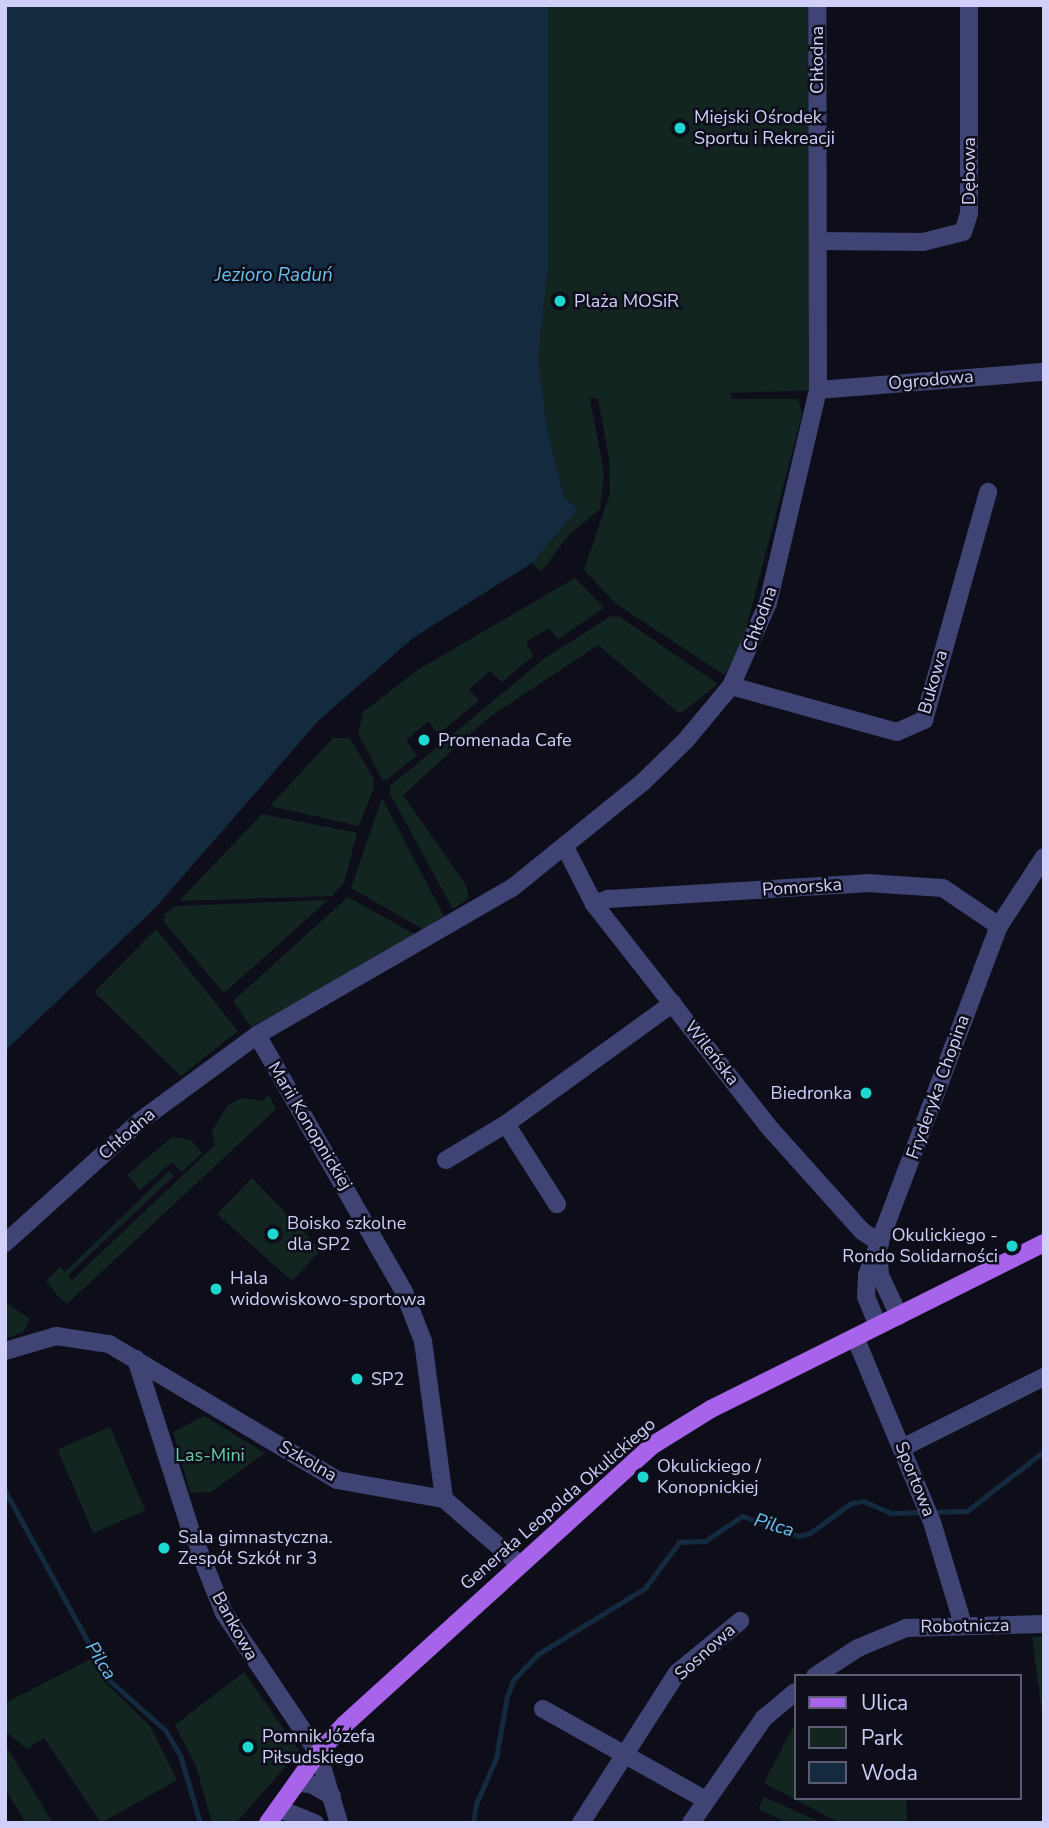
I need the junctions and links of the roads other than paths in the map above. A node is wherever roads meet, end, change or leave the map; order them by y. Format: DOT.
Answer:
graph roads {
  1 [pos="817,5"];
  2 [pos="969,5"];
  3 [pos="818,241"];
  4 [pos="1044,372"];
  5 [pos="818,390"];
  6 [pos="988,492"];
  7 [pos="732,686"];
  8 [pos="565,847"];
  9 [pos="1044,857"];
  10 [pos="594,904"];
  11 [pos="999,926"];
  12 [pos="673,1003"];
  13 [pos="257,1035"];
  14 [pos="506,1124"];
  15 [pos="446,1160"];
  16 [pos="557,1204"];
  17 [pos="5,1243"];
  18 [pos="1044,1243"];
  19 [pos="879,1245"];
  20 [pos="900,1316"];
  21 [pos="878,1326"];
  22 [pos="855,1337"];
  23 [pos="5,1351"];
  24 [pos="136,1359"];
  25 [pos="1044,1377"];
  26 [pos="179,1385"];
  27 [pos="154,1403"];
  28 [pos="902,1448"];
  29 [pos="444,1499"];
  30 [pos="519,1564"];
  31 [pos="740,1620"];
  32 [pos="1044,1624"];
  33 [pos="963,1625"];
  34 [pos="818,1674"];
  35 [pos="794,1693"];
  36 [pos="543,1709"];
  37 [pos="318,1753"];
  38 [pos="623,1754"];
  39 [pos="297,1783"];
  40 [pos="332,1796"];
  41 [pos="704,1799"];
  42 [pos="274,1816"];
  43 [pos="315,1823"];
  44 [pos="338,1823"];
  45 [pos="581,1823"];
  46 [pos="691,1823"];
  1 -- 3 [label="street, Chłodna"];
  2 -- 3 [label="street, Dębowa"];
  3 -- 5 [label="street, Chłodna"];
  4 -- 5 [label="street, Ogrodowa"];
  5 -- 7 [label="street, Chłodna"];
  6 -- 7 [label="street, Bukowa"];
  7 -- 8 [label="street, Chłodna"];
  8 -- 10 [label="street, Wileńska"];
  8 -- 13 [label="street, Chłodna"];
  9 -- 11 [label="street, Fryderyka Chopina"];
  10 -- 11 [label="street, Pomorska"];
  10 -- 12 [label="street, Wileńska"];
  11 -- 19 [label="street, Fryderyka Chopina"];
  12 -- 14 [label="street"];
  12 -- 19 [label="street, Wileńska"];
  13 -- 17 [label="street, Chłodna"];
  13 -- 29 [label="street, Marii Konopnickiej"];
  14 -- 15 [label="street"];
  14 -- 16 [label="street"];
  18 -- 20 [label="main road, Generała Leopolda Okulickiego"];
  19 -- 20 [label="street"];
  19 -- 21 [label="street, Fryderyka Chopina"];
  20 -- 21 [label="main road, Generała Leopolda Okulickiego"];
  21 -- 22 [label="main road, Generała Leopolda Okulickiego"];
  22 -- 28 [label="street, Sportowa"];
  22 -- 30 [label="main road, Generała Leopolda Okulickiego"];
  23 -- 24 [label="street, Szkolna"];
  24 -- 26 [label="street, Szkolna"];
  24 -- 27 [label="street, Bankowa"];
  25 -- 28 [label="street"];
  26 -- 27 [label="street"];
  26 -- 29 [label="street, Szkolna"];
  27 -- 37 [label="street, Bankowa"];
  28 -- 33 [label="street, Sportowa"];
  29 -- 30 [label="street"];
  30 -- 37 [label="main road, Generała Leopolda Okulickiego"];
  31 -- 38 [label="street, Sosnowa"];
  32 -- 33 [label="street, Robotnicza"];
  33 -- 34 [label="street, Robotnicza"];
  35 -- 41 [label="street"];
  36 -- 38 [label="street"];
  37 -- 39 [label="main road, Generała Leopolda Okulickiego"];
  37 -- 40 [label="street, Bankowa"];
  38 -- 41 [label="street"];
  38 -- 45 [label="street, Sosnowa"];
  39 -- 40 [label="street"];
  39 -- 42 [label="main road, Generała Leopolda Okulickiego"];
  40 -- 44 [label="street, Bankowa"];
  41 -- 46 [label="street"];
  42 -- 43 [label="street"];
}
